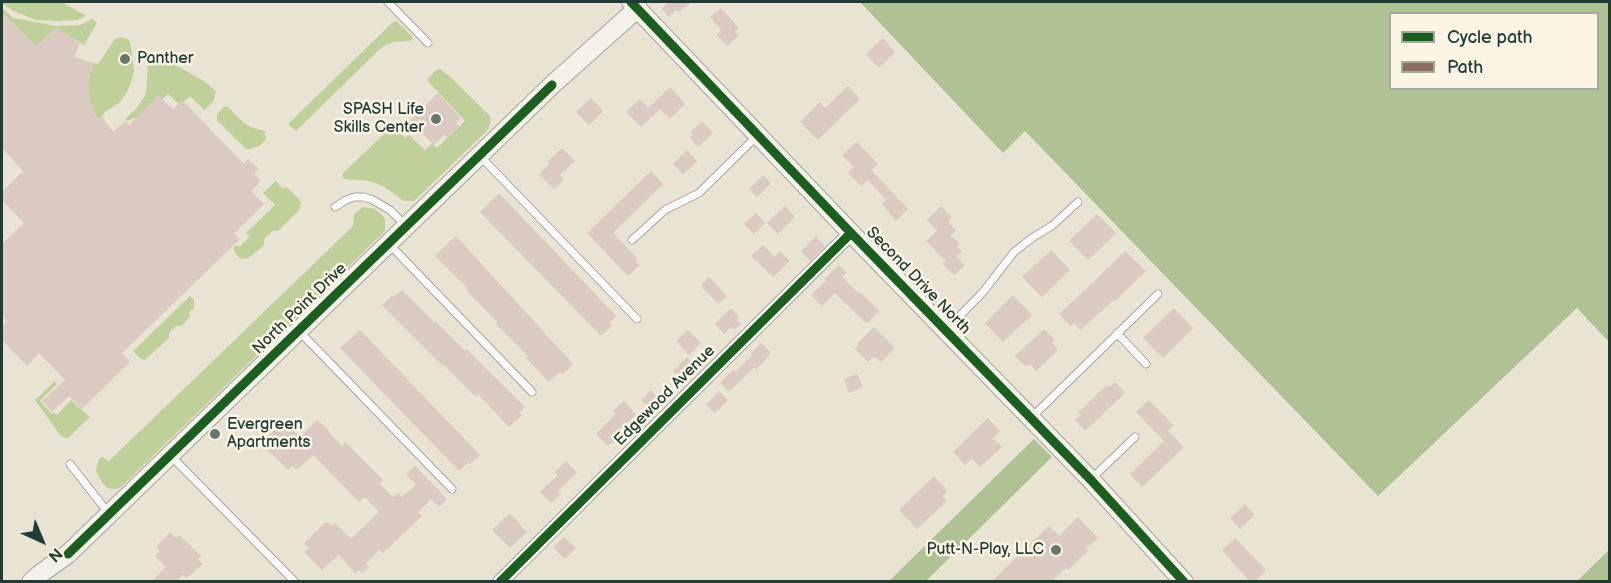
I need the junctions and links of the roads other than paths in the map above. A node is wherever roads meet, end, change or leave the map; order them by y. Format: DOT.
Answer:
graph roads {
  1 [pos="388,2"];
  2 [pos="639,4"];
  3 [pos="428,43"];
  4 [pos="758,135"];
  5 [pos="479,155"];
  6 [pos="1078,202"];
  7 [pos="335,207"];
  8 [pos="406,226"];
  9 [pos="851,234"];
  10 [pos="632,240"];
  11 [pos="389,243"];
  12 [pos="1158,294"];
  13 [pos="637,319"];
  14 [pos="945,330"];
  15 [pos="298,331"];
  16 [pos="1118,333"];
  17 [pos="1146,364"];
  18 [pos="532,392"];
  19 [pos="1031,418"];
  20 [pos="1135,437"];
  21 [pos="170,455"];
  22 [pos="70,464"];
  23 [pos="1091,480"];
  24 [pos="452,489"];
  25 [pos="109,514"];
  26 [pos="68,554"];
  27 [pos="31,582"];
  28 [pos="49,582"];
  29 [pos="295,582"];
  30 [pos="500,582"];
  31 [pos="1184,582"];
  1 -- 3 [label="lane"];
  2 -- 4 [label="street, Second Drive North"];
  2 -- 5 [label="street, North Point Drive"];
  4 -- 9 [label="street, Second Drive North"];
  4 -- 10 [label="lane"];
  5 -- 8 [label="street, North Point Drive"];
  5 -- 13 [label="lane"];
  6 -- 14 [label="lane"];
  7 -- 8 [label="lane"];
  8 -- 11 [label="street, North Point Drive"];
  9 -- 14 [label="street, Second Drive North"];
  9 -- 30 [label="street, Edgewood Avenue"];
  11 -- 15 [label="street, North Point Drive"];
  11 -- 18 [label="lane"];
  12 -- 16 [label="lane"];
  14 -- 19 [label="street, Second Drive North"];
  15 -- 21 [label="street, North Point Drive"];
  15 -- 24 [label="lane"];
  16 -- 17 [label="lane"];
  16 -- 19 [label="lane"];
  19 -- 23 [label="street, Second Drive North"];
  20 -- 23 [label="lane"];
  21 -- 25 [label="street, North Point Drive"];
  21 -- 29 [label="lane"];
  22 -- 25 [label="lane"];
  23 -- 31 [label="street, Second Drive North"];
  25 -- 26 [label="street, North Point Drive"];
  26 -- 27 [label="street, North Point Drive"];
  26 -- 28 [label="street, North Point Drive"];
}
